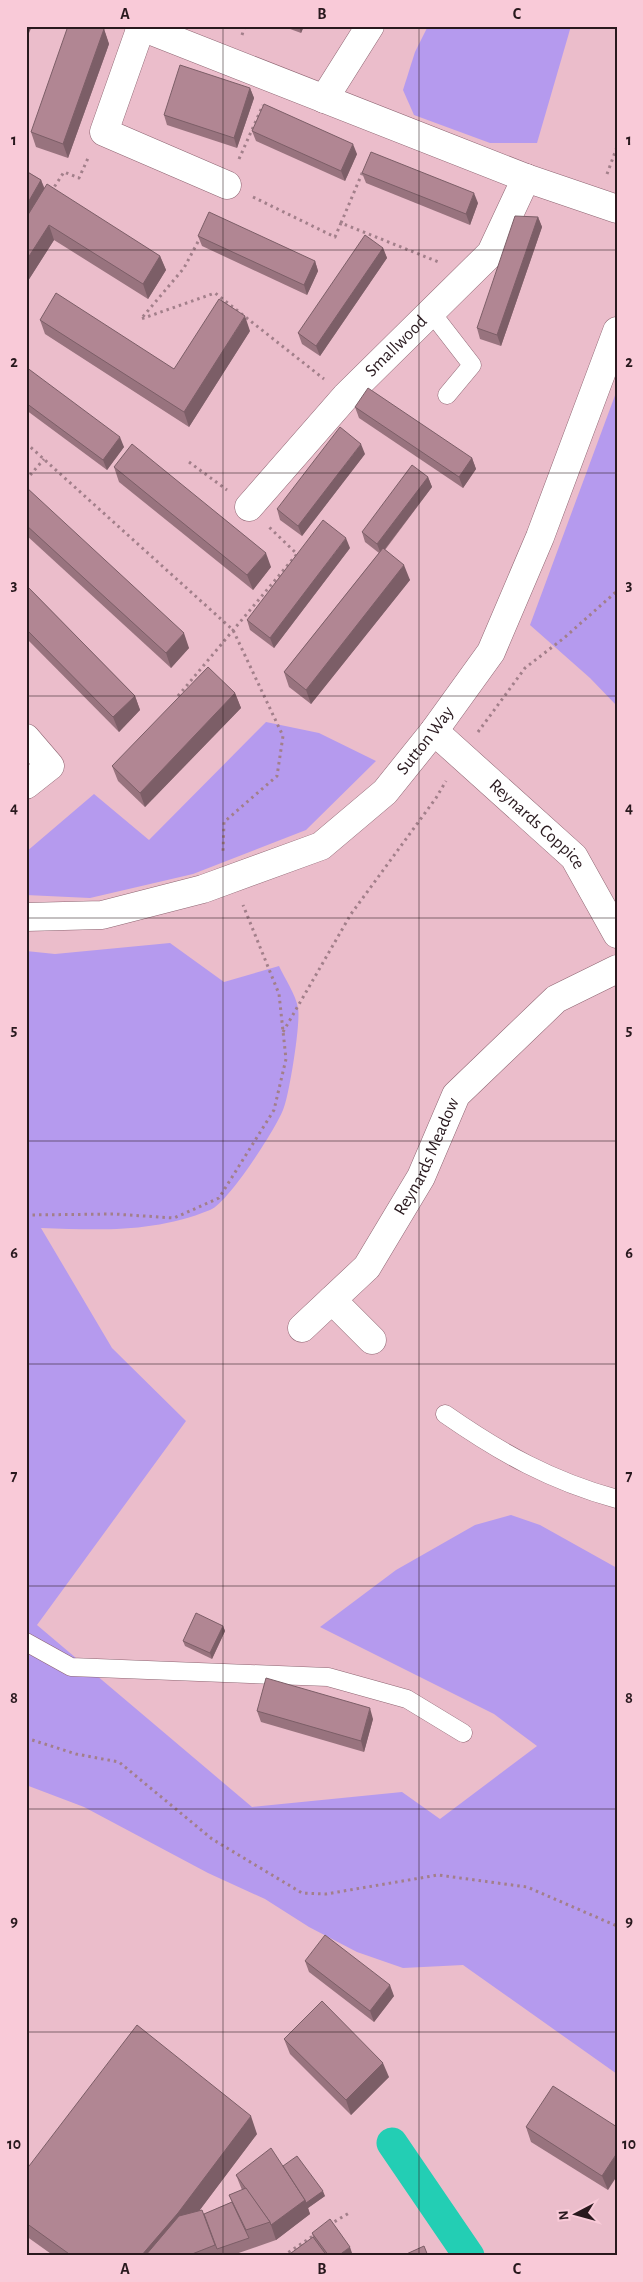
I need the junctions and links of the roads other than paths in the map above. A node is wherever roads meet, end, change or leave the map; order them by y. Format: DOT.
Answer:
graph roads {
  1 [pos="370,26"];
  2 [pos="140,27"];
  3 [pos="324,99"];
  4 [pos="526,178"];
  5 [pos="227,185"];
  6 [pos="617,209"];
  7 [pos="431,312"];
  8 [pos="617,331"];
  9 [pos="447,394"];
  10 [pos="249,507"];
  11 [pos="434,731"];
  12 [pos="26,738"];
  13 [pos="26,785"];
  14 [pos="26,917"];
  15 [pos="617,934"];
  16 [pos="617,968"];
  17 [pos="332,1300"];
  18 [pos="302,1328"];
  19 [pos="372,1340"];
  20 [pos="445,1414"];
  21 [pos="617,1499"];
  22 [pos="26,1642"];
  23 [pos="464,1733"];
  1 -- 3 [label="street"];
  2 -- 3 [label="street"];
  2 -- 5 [label="street"];
  3 -- 4 [label="street"];
  4 -- 6 [label="street"];
  4 -- 7 [label="street, Smallwood"];
  7 -- 9 [label="lane"];
  7 -- 10 [label="street, Smallwood"];
  8 -- 11 [label="street, Sutton Way"];
  11 -- 14 [label="street, Sutton Way"];
  11 -- 15 [label="street, Reynards Coppice"];
  12 -- 13 [label="street"];
  16 -- 17 [label="street, Reynards Meadow"];
  17 -- 18 [label="street, Reynards Meadow"];
  17 -- 19 [label="street"];
  20 -- 21 [label="lane"];
  22 -- 23 [label="lane"];
}
